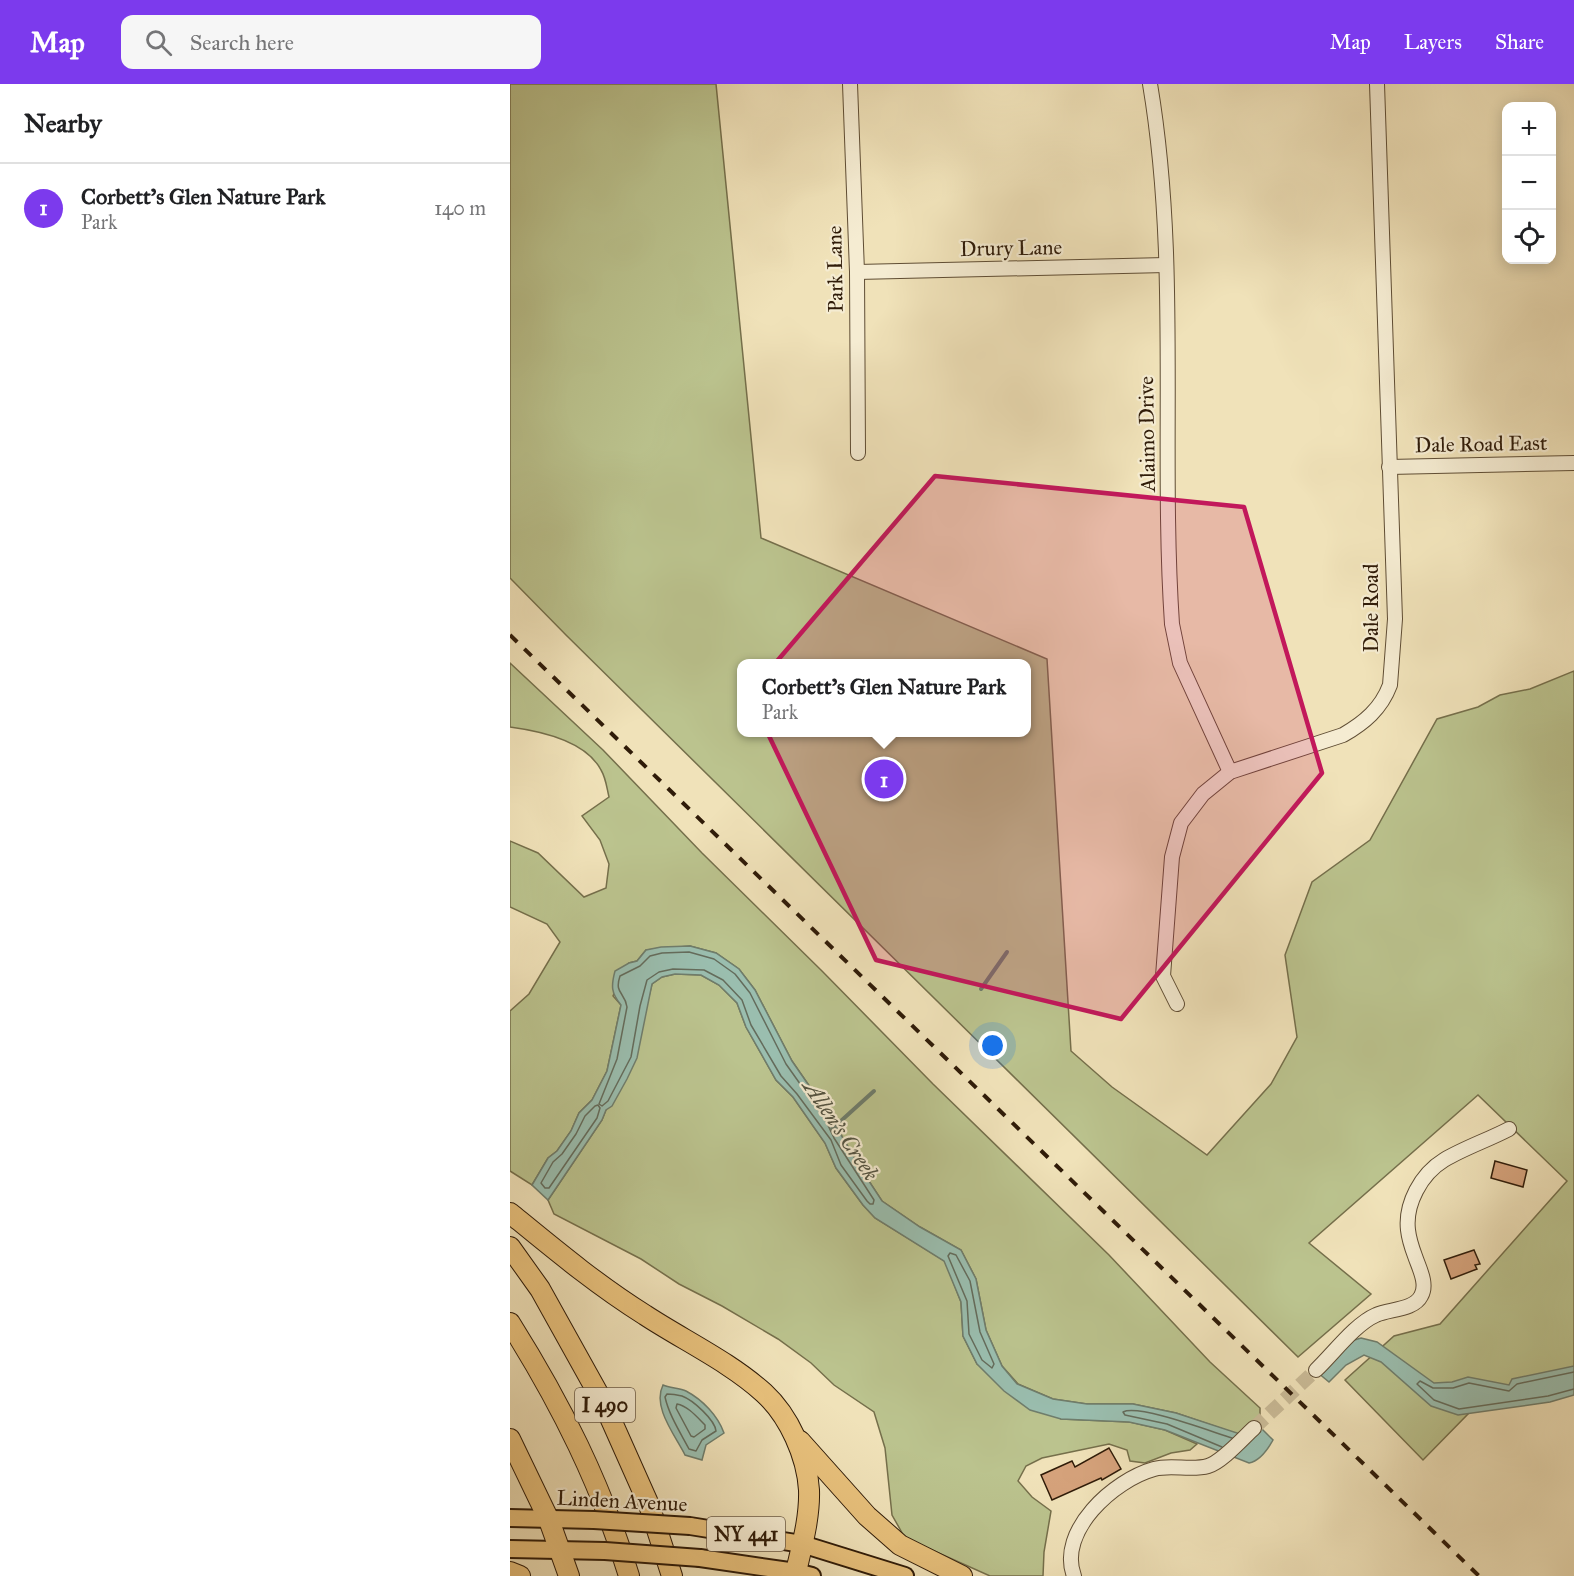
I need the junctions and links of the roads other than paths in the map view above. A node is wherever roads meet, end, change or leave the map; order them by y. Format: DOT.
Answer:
graph roads {
  1 [pos="850,84"];
  2 [pos="1149,84"];
  3 [pos="1377,84"];
  4 [pos="1166,266"];
  5 [pos="856,272"];
  6 [pos="858,453"];
  7 [pos="1574,463"];
  8 [pos="1389,467"];
  9 [pos="1230,772"];
  10 [pos="1177,1004"];
  11 [pos="1509,1129"];
  12 [pos="510,1214"];
  13 [pos="510,1247"];
  14 [pos="510,1323"];
  15 [pos="1316,1370"];
  16 [pos="1251,1431"];
  17 [pos="793,1433"];
  18 [pos="510,1439"];
  19 [pos="510,1518"];
  20 [pos="549,1520"];
  21 [pos="802,1544"];
  22 [pos="510,1549"];
  23 [pos="560,1549"];
  24 [pos="510,1572"];
  25 [pos="801,1575"];
  26 [pos="520,1576"];
  27 [pos="569,1576"];
  28 [pos="629,1576"];
  29 [pos="672,1576"];
  30 [pos="905,1576"];
  31 [pos="962,1576"];
  32 [pos="1074,1576"];
  1 -- 5 [label="street, Park Lane"];
  2 -- 4 [label="street, Alaimo Drive"];
  3 -- 8 [label="street, Dale Road"];
  4 -- 5 [label="street, Drury Lane"];
  4 -- 9 [label="street, Alaimo Drive"];
  5 -- 6 [label="street, Park Lane"];
  7 -- 8 [label="street, Dale Road East"];
  8 -- 9 [label="street, Dale Road"];
  9 -- 10 [label="street, Dale Road"];
  11 -- 15 [label="street"];
  12 -- 17 [label="highway"];
  13 -- 29 [label="highway, I 490"];
  14 -- 28 [label="highway, I 490"];
  16 -- 32 [label="street"];
  17 -- 21 [label="highway"];
  17 -- 31 [label="highway"];
  18 -- 20 [label="highway"];
  19 -- 20 [label="main road, Linden Avenue / NY 441"];
  20 -- 21 [label="main road, Linden Avenue / NY 441, bridge"];
  20 -- 23 [label="highway"];
  21 -- 25 [label="highway"];
  21 -- 30 [label="main road, NY 441"];
  22 -- 23 [label="main road, NY 441"];
  23 -- 25 [label="main road, NY 441, bridge"];
  23 -- 27 [label="highway"];
  24 -- 26 [label="highway"];
}
